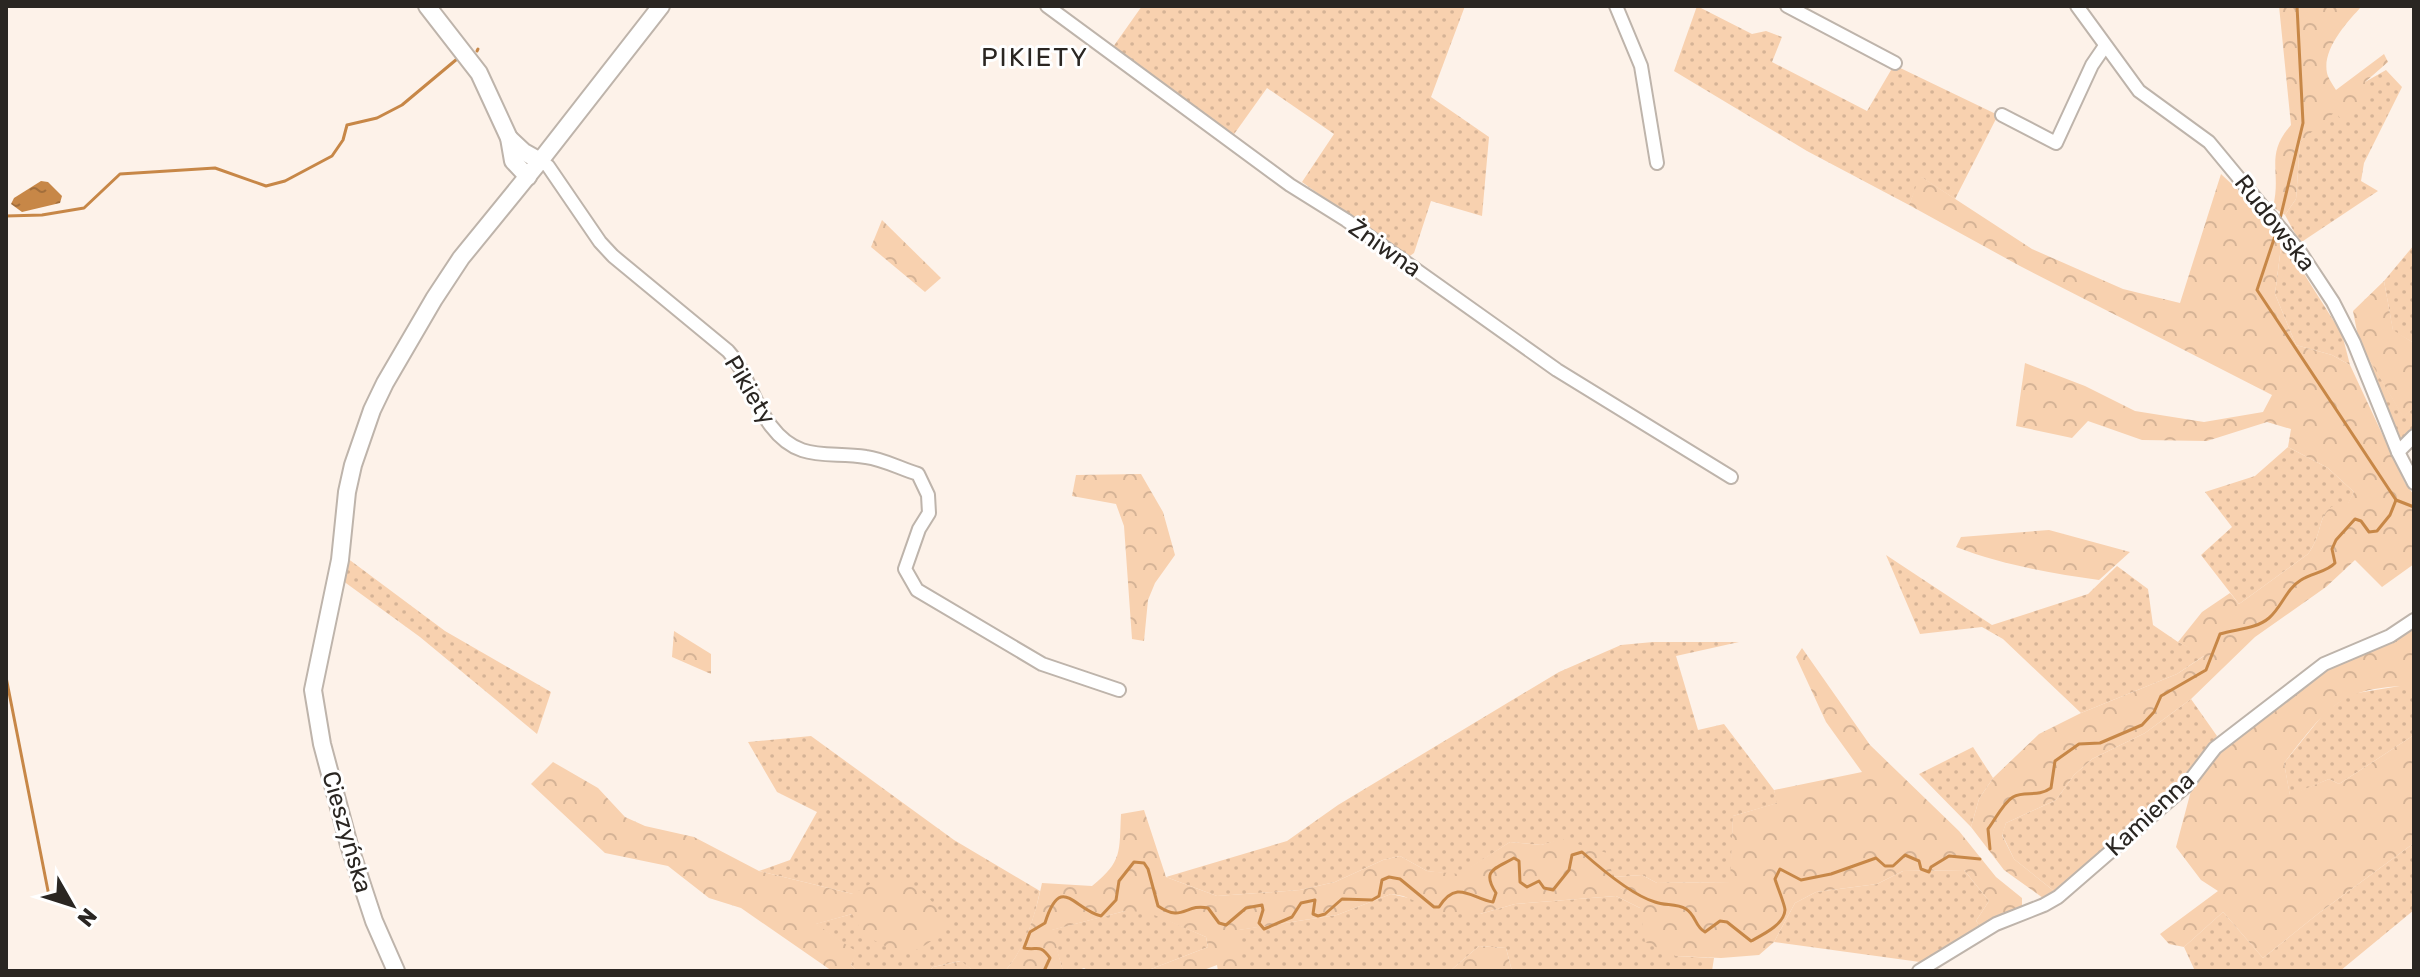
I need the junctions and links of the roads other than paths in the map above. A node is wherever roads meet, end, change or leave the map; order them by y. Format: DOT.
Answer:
graph roads {
  1 [pos="427,6"];
  2 [pos="661,6"];
  3 [pos="1047,6"];
  4 [pos="1616,6"];
  5 [pos="1787,6"];
  6 [pos="2077,6"];
  7 [pos="2105,46"];
  8 [pos="1895,63"];
  9 [pos="2002,115"];
  10 [pos="509,138"];
  11 [pos="540,161"];
  12 [pos="1657,163"];
  13 [pos="528,177"];
  14 [pos="2414,436"];
  15 [pos="2398,452"];
  16 [pos="1731,477"];
  17 [pos="2414,483"];
  18 [pos="2414,620"];
  19 [pos="1119,690"];
  20 [pos="396,971"];
  21 [pos="1919,971"];
  1 -- 10 [label="street"];
  2 -- 11 [label="street"];
  3 -- 16 [label="street, Żniwna"];
  4 -- 12 [label="street"];
  5 -- 8 [label="street"];
  6 -- 7 [label="street, Rudowska"];
  7 -- 9 [label="street"];
  7 -- 15 [label="street, Rudowska"];
  10 -- 11 [label="street"];
  10 -- 13 [label="street"];
  11 -- 13 [label="street"];
  11 -- 19 [label="street, Pikiety"];
  13 -- 20 [label="street, Cieszyńska"];
  14 -- 15 [label="street"];
  15 -- 17 [label="street, Rudowska"];
  18 -- 21 [label="street, Kamienna"];
}
